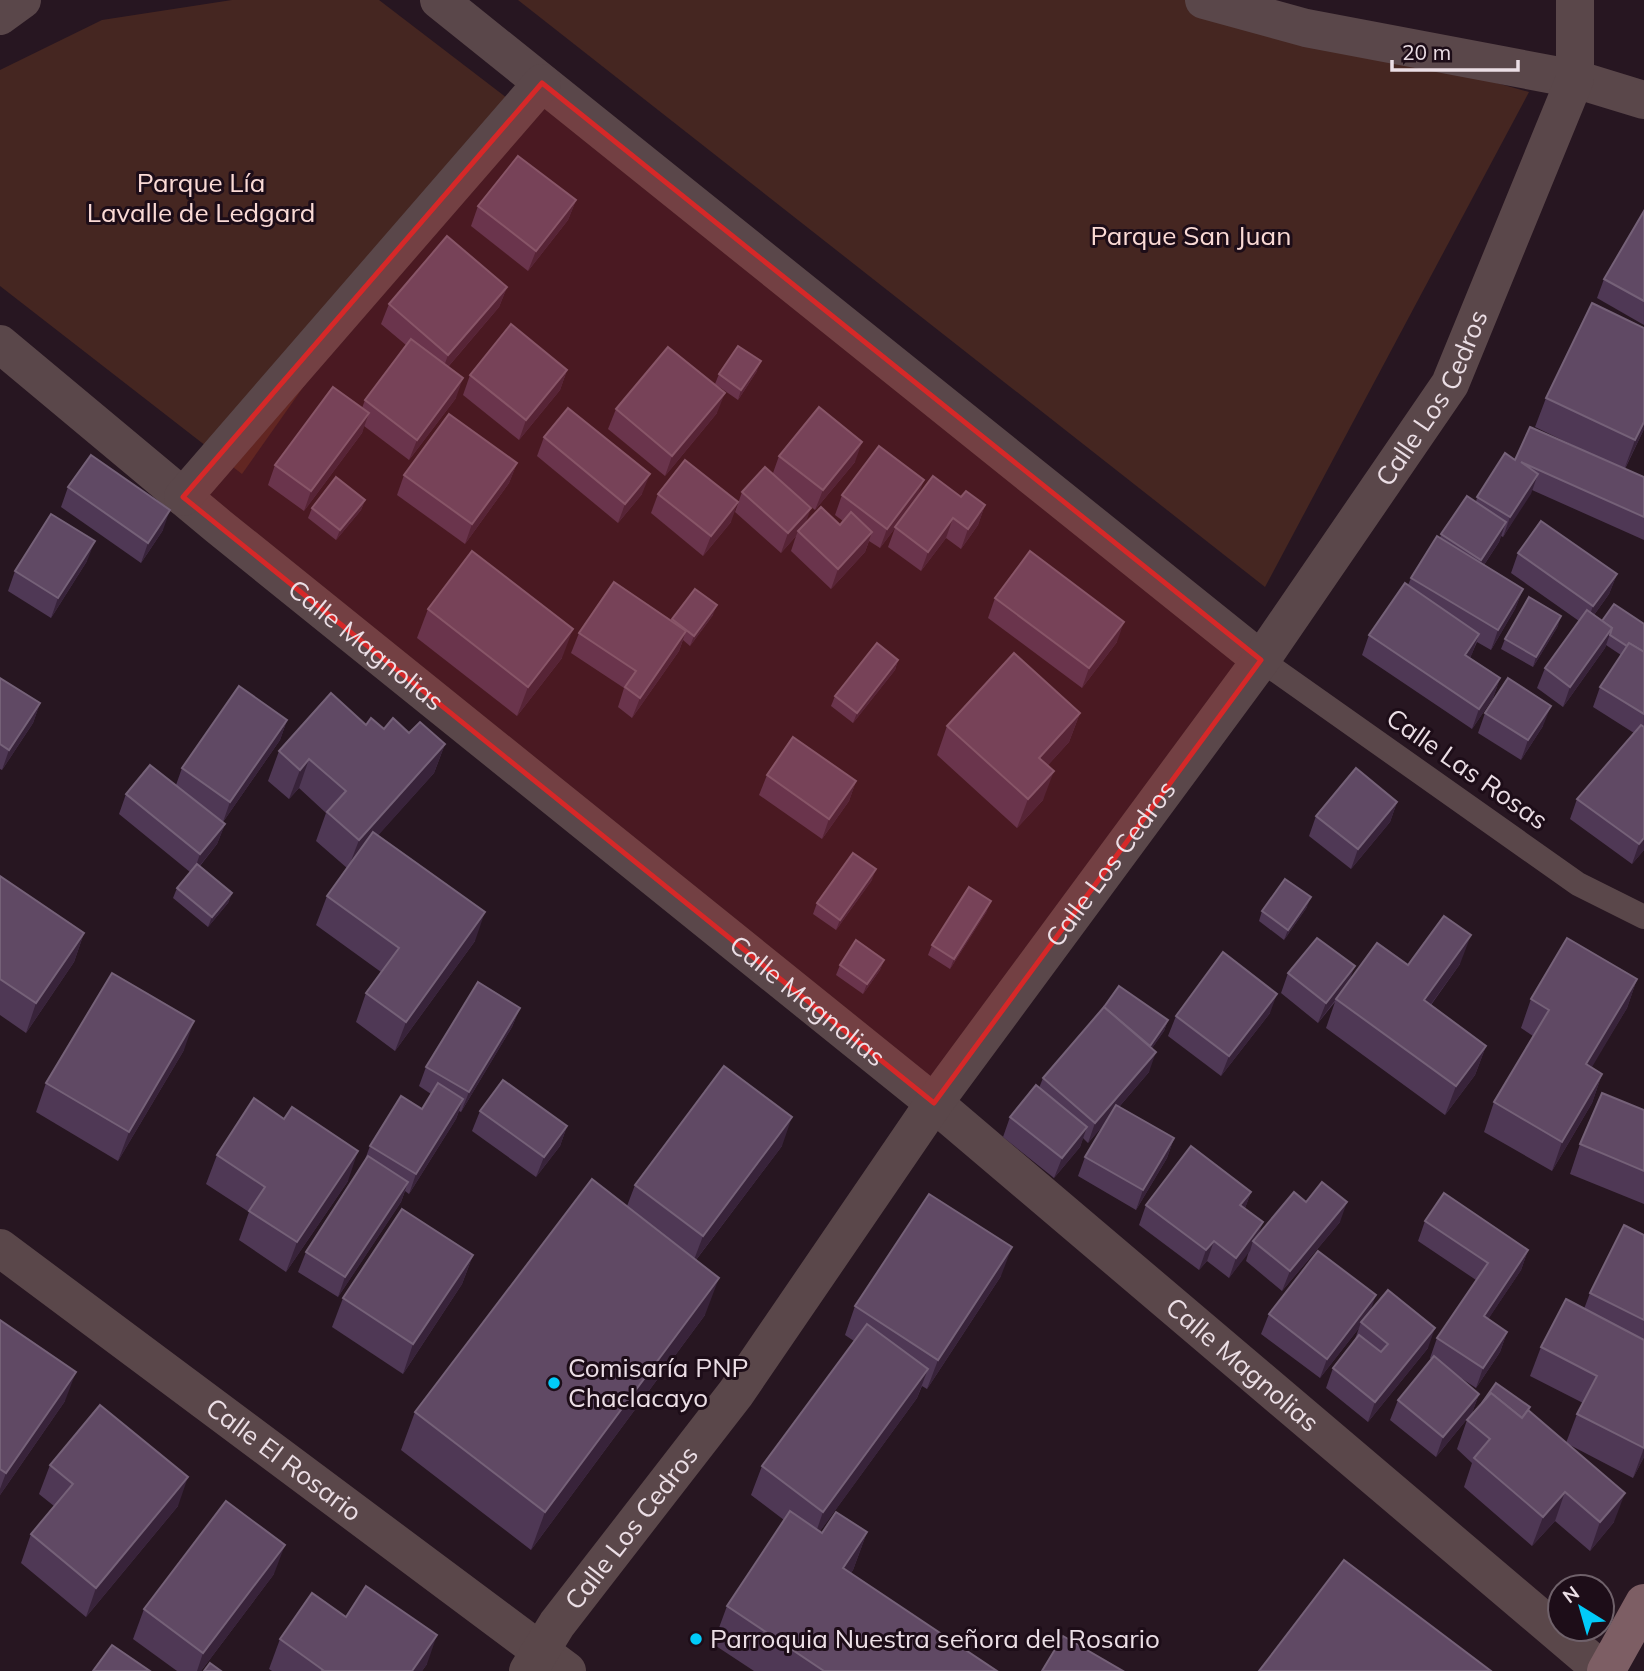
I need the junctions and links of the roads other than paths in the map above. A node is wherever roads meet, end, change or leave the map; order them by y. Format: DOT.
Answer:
graph roads {
  1 [pos="22,0"];
  2 [pos="439,0"];
  3 [pos="1204,0"];
  4 [pos="1575,0"];
  5 [pos="0,16"];
  6 [pos="1575,79"];
  7 [pos="542,83"];
  8 [pos="1644,100"];
  9 [pos="0,344"];
  10 [pos="183,497"];
  11 [pos="1261,660"];
  12 [pos="1644,917"];
  13 [pos="934,1104"];
  14 [pos="0,1248"];
  15 [pos="1644,1603"];
  16 [pos="545,1665"];
  17 [pos="1605,1671"];
  1 -- 5 [label="street"];
  2 -- 7 [label="street"];
  3 -- 6 [label="street"];
  4 -- 6 [label="street, Calle Los Cedros"];
  6 -- 8 [label="street"];
  6 -- 11 [label="street, Calle Los Cedros"];
  7 -- 10 [label="street"];
  7 -- 11 [label="street"];
  9 -- 10 [label="street, Calle Magnolias"];
  10 -- 13 [label="street, Calle Magnolias"];
  11 -- 12 [label="lane, Calle Las Rosas"];
  11 -- 13 [label="street, Calle Los Cedros"];
  13 -- 16 [label="street, Calle Los Cedros"];
  13 -- 17 [label="street, Calle Magnolias"];
  14 -- 16 [label="street, Calle El Rosario"];
  15 -- 17 [label="street"];
}
